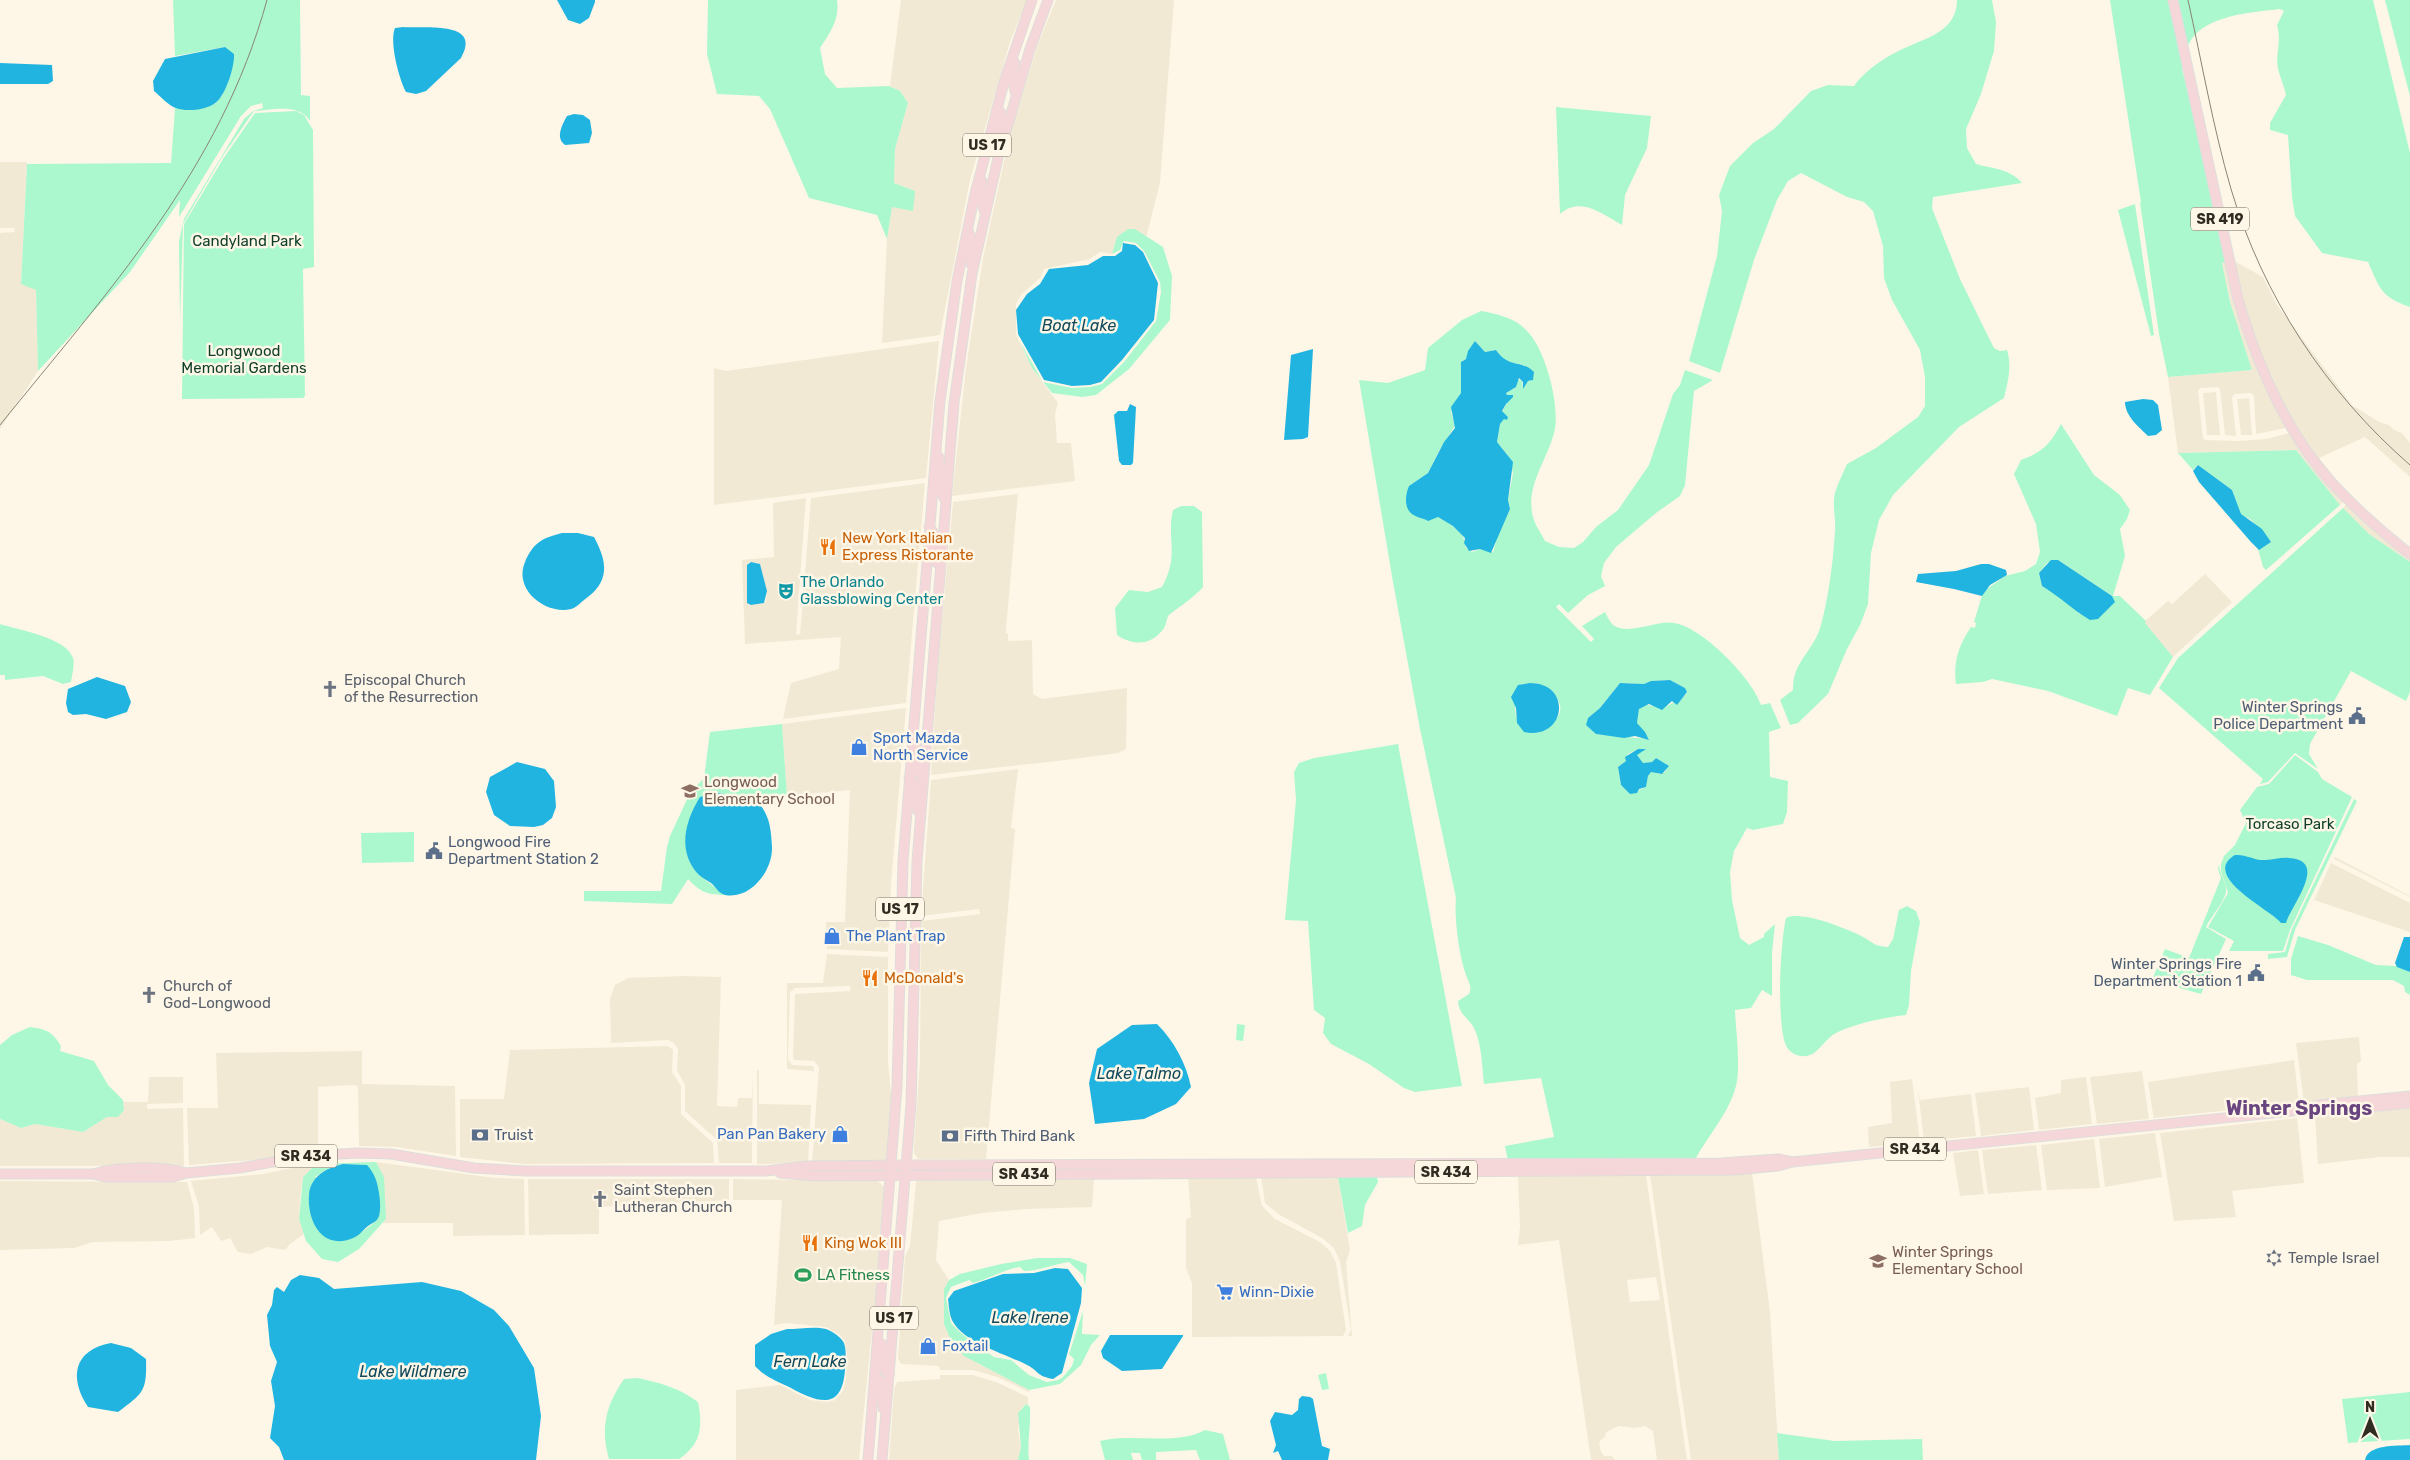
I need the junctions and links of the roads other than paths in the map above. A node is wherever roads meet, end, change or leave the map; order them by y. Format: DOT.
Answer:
graph roads {
  1 [pos="1032,0"];
  2 [pos="1048,0"];
  3 [pos="2173,0"];
  4 [pos="1017,43"];
  5 [pos="1016,94"];
  6 [pos="996,109"];
  7 [pos="998,158"];
  8 [pos="983,161"];
  9 [pos="986,212"];
  10 [pos="968,229"];
  11 [pos="972,274"];
  12 [pos="936,439"];
  13 [pos="945,499"];
  14 [pos="929,527"];
  15 [pos="2410,554"];
  16 [pos="939,583"];
  17 [pos="913,731"];
  18 [pos="909,778"];
  19 [pos="923,779"];
  20 [pos="919,828"];
  21 [pos="899,1004"];
  22 [pos="899,1029"];
  23 [pos="914,1029"];
  24 [pos="914,1050"];
  25 [pos="2410,1096"];
  26 [pos="2410,1103"];
  27 [pos="2302,1110"];
  28 [pos="1792,1162"];
  29 [pos="1624,1163"];
  30 [pos="891,1165"];
  31 [pos="906,1165"];
  32 [pos="1090,1166"];
  33 [pos="1394,1168"];
  34 [pos="766,1171"];
  35 [pos="1608,1171"];
  36 [pos="1078,1173"];
  37 [pos="0,1174"];
  38 [pos="890,1175"];
  39 [pos="905,1175"];
  40 [pos="879,1327"];
  41 [pos="875,1374"];
  42 [pos="889,1374"];
  43 [pos="885,1421"];
  44 [pos="868,1460"];
  45 [pos="882,1460"];
  1 -- 4 [label="main road, US 17"];
  2 -- 5 [label="main road, US 17"];
  3 -- 15 [label="main road, SR 419"];
  4 -- 5 [label="main road"];
  4 -- 6 [label="main road, US 17"];
  5 -- 7 [label="main road, US 17"];
  6 -- 7 [label="main road"];
  6 -- 8 [label="main road, US 17"];
  7 -- 9 [label="main road, US 17"];
  8 -- 9 [label="main road"];
  8 -- 10 [label="main road, US 17"];
  9 -- 11 [label="main road, US 17"];
  10 -- 11 [label="main road"];
  10 -- 12 [label="main road, US 17"];
  11 -- 13 [label="main road, US 17"];
  12 -- 13 [label="main road"];
  12 -- 14 [label="main road, US 17"];
  13 -- 16 [label="main road, US 17"];
  14 -- 16 [label="main road"];
  14 -- 17 [label="main road, US 17"];
  16 -- 19 [label="main road, US 17"];
  17 -- 18 [label="main road, US 17"];
  17 -- 19 [label="main road"];
  18 -- 20 [label="main road"];
  18 -- 21 [label="main road, US 17"];
  19 -- 20 [label="main road, US 17"];
  20 -- 23 [label="main road, US 17"];
  21 -- 22 [label="main road, US 17"];
  21 -- 23 [label="main road"];
  22 -- 24 [label="main road"];
  22 -- 30 [label="main road, US 17"];
  23 -- 24 [label="main road, US 17"];
  24 -- 31 [label="main road, US 17"];
  25 -- 27 [label="main road, SR 434"];
  26 -- 27 [label="main road, SR 434"];
  27 -- 28 [label="main road, SR 434"];
  28 -- 29 [label="main road, SR 434"];
  28 -- 35 [label="main road, SR 434"];
  29 -- 33 [label="main road, SR 434"];
  29 -- 35 [label="main road"];
  30 -- 31 [label="main road, SR 434"];
  30 -- 34 [label="main road, SR 434"];
  30 -- 38 [label="main road, US 17"];
  31 -- 32 [label="main road, SR 434"];
  31 -- 39 [label="main road, US 17"];
  32 -- 33 [label="main road, SR 434"];
  32 -- 36 [label="main road"];
  33 -- 35 [label="main road, SR 434"];
  33 -- 36 [label="main road, SR 434"];
  34 -- 37 [label="main road, SR 434"];
  34 -- 38 [label="main road, SR 434"];
  36 -- 39 [label="main road, SR 434"];
  38 -- 39 [label="main road, SR 434"];
  38 -- 40 [label="main road, US 17"];
  39 -- 42 [label="main road, US 17"];
  40 -- 41 [label="main road, US 17"];
  40 -- 42 [label="main road"];
  41 -- 43 [label="main road"];
  41 -- 44 [label="main road, US 17"];
  42 -- 43 [label="main road, US 17"];
  43 -- 45 [label="main road, US 17"];
}
